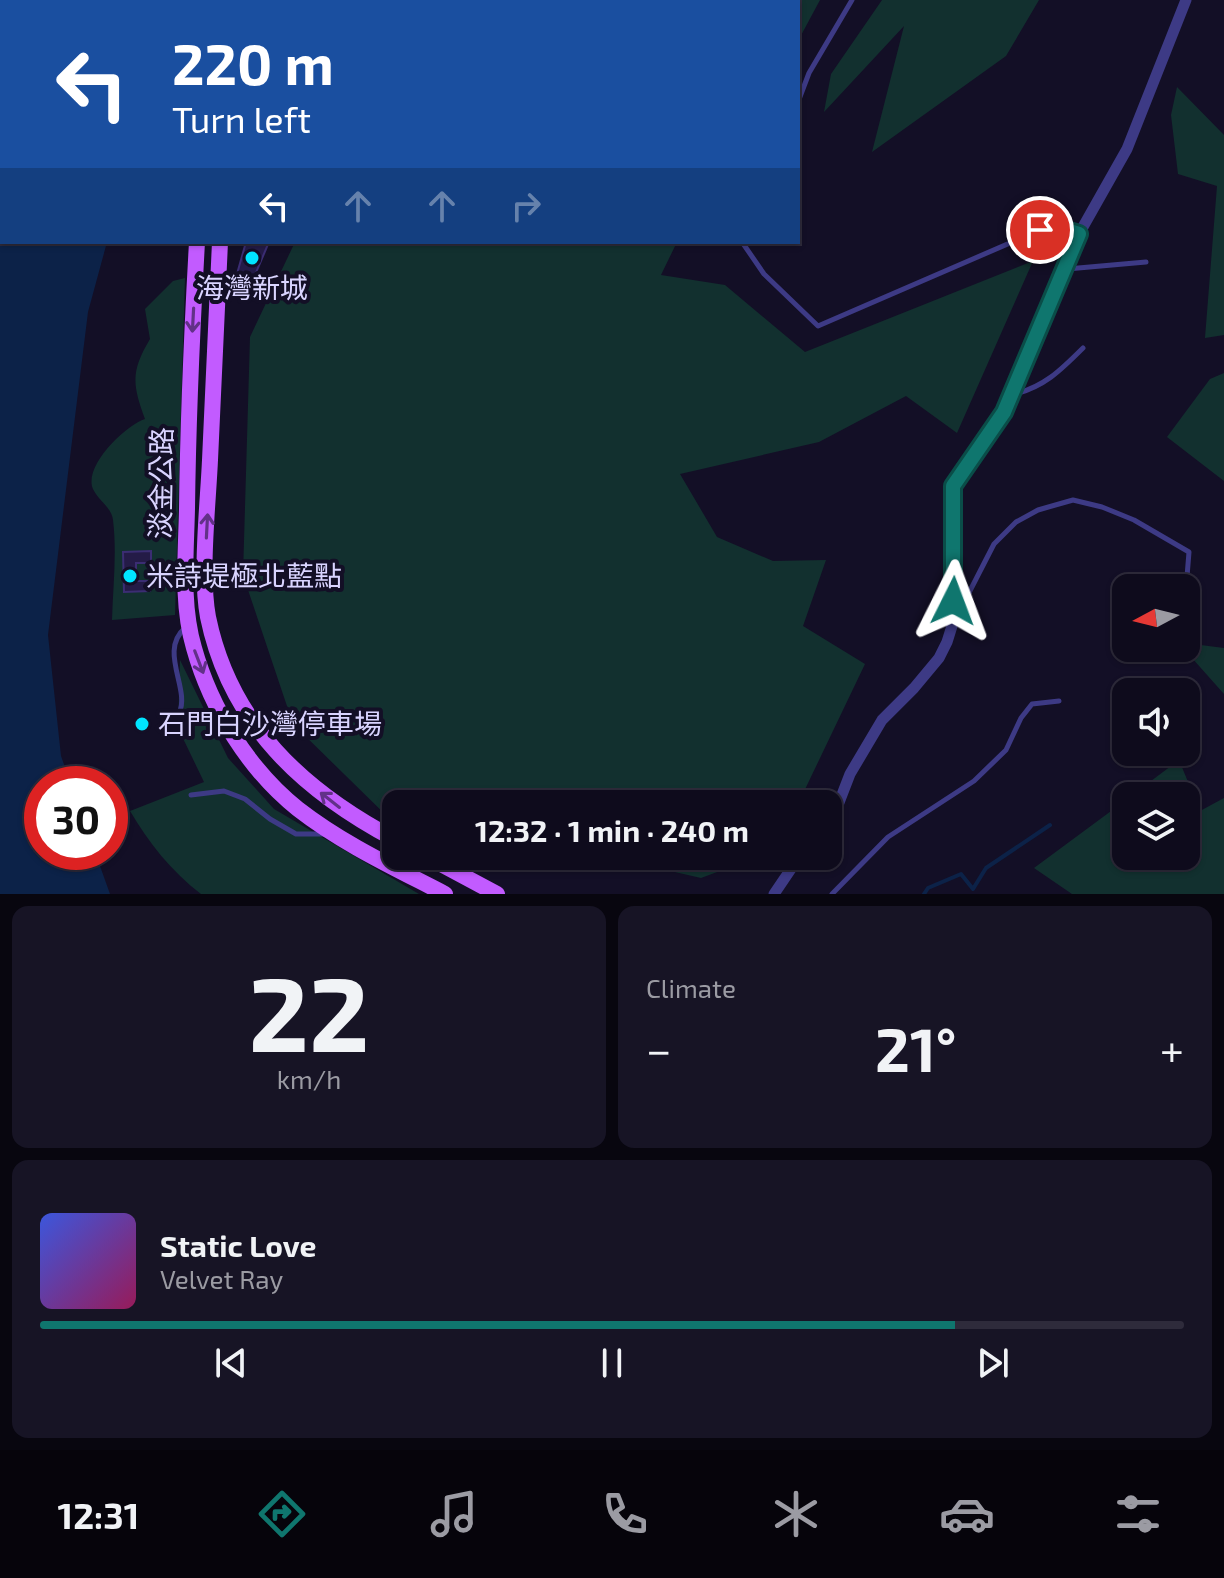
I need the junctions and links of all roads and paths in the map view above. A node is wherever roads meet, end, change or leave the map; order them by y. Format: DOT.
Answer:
graph roads {
  1 [pos="852,0"];
  2 [pos="1186,0"];
  3 [pos="800,97"];
  4 [pos="1079,234"];
  5 [pos="197,244"];
  6 [pos="220,244"];
  7 [pos="743,244"];
  8 [pos="1146,262"];
  9 [pos="1064,270"];
  10 [pos="1083,348"];
  11 [pos="1010,395"];
  12 [pos="1187,574"];
  13 [pos="189,625"];
  14 [pos="952,626"];
  15 [pos="1059,701"];
  16 [pos="166,727"];
  17 [pos="191,795"];
  18 [pos="842,795"];
  19 [pos="382,833"];
  20 [pos="333,834"];
  21 [pos="452,870"];
  22 [pos="790,870"];
  23 [pos="445,894"];
  24 [pos="497,894"];
  25 [pos="774,894"];
  26 [pos="832,894"];
  1 -- 3 [label="lane"];
  2 -- 4 [label="street"];
  4 -- 7 [label="lane"];
  4 -- 9 [label="street"];
  5 -- 13 [label="main road, 淡金公路, one-way"];
  19 -- 6 [label="main road, 淡金公路, one-way"];
  8 -- 9 [label="lane"];
  9 -- 11 [label="street"];
  10 -- 11 [label="lane"];
  11 -- 14 [label="street"];
  12 -- 14 [label="lane"];
  13 -- 16 [label="lane"];
  13 -- 20 [label="main road, 淡金公路, one-way"];
  14 -- 18 [label="street"];
  15 -- 26 [label="lane"];
  17 -- 20 [label="lane"];
  20 -- 23 [label="main road, 淡金公路"];
  21 -- 24 [label="main road"];
  22 -- 25 [label="street"];
}
